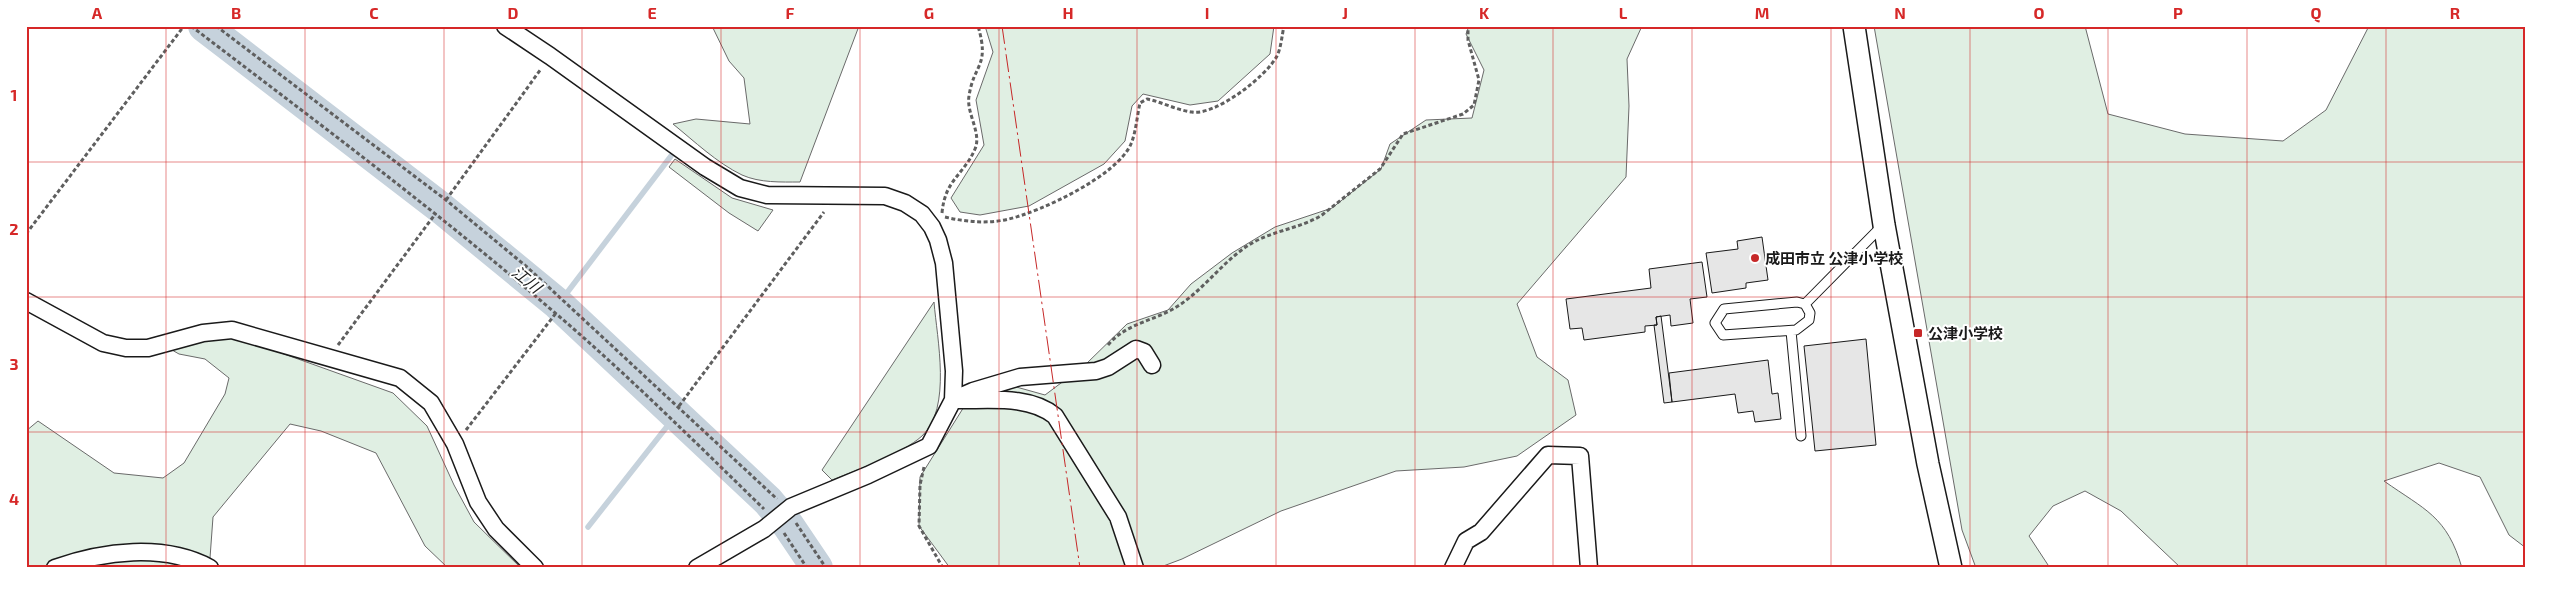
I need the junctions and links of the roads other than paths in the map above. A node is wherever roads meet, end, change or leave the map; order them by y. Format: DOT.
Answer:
graph roads {
  1 [pos="505,26"];
  2 [pos="1854,26"];
  3 [pos="1884,225"];
  4 [pos="26,302"];
  5 [pos="1805,304"];
  6 [pos="1791,331"];
  7 [pos="1152,365"];
  8 [pos="953,400"];
  9 [pos="1801,436"];
  10 [pos="55,568"];
  11 [pos="210,568"];
  12 [pos="535,568"];
  13 [pos="697,568"];
  14 [pos="1135,568"];
  15 [pos="1453,568"];
  16 [pos="1590,568"];
  17 [pos="1951,568"];
  1 -- 8 [label="street"];
  2 -- 3 [label="street"];
  3 -- 5 [label="lane"];
  3 -- 17 [label="street"];
  4 -- 12 [label="street"];
  5 -- 6 [label="lane"];
  5 -- 6 [label="lane"];
  6 -- 9 [label="lane"];
  7 -- 8 [label="street"];
  8 -- 13 [label="street"];
  8 -- 14 [label="street"];
  10 -- 11 [label="street"];
  15 -- 16 [label="street"];
}
